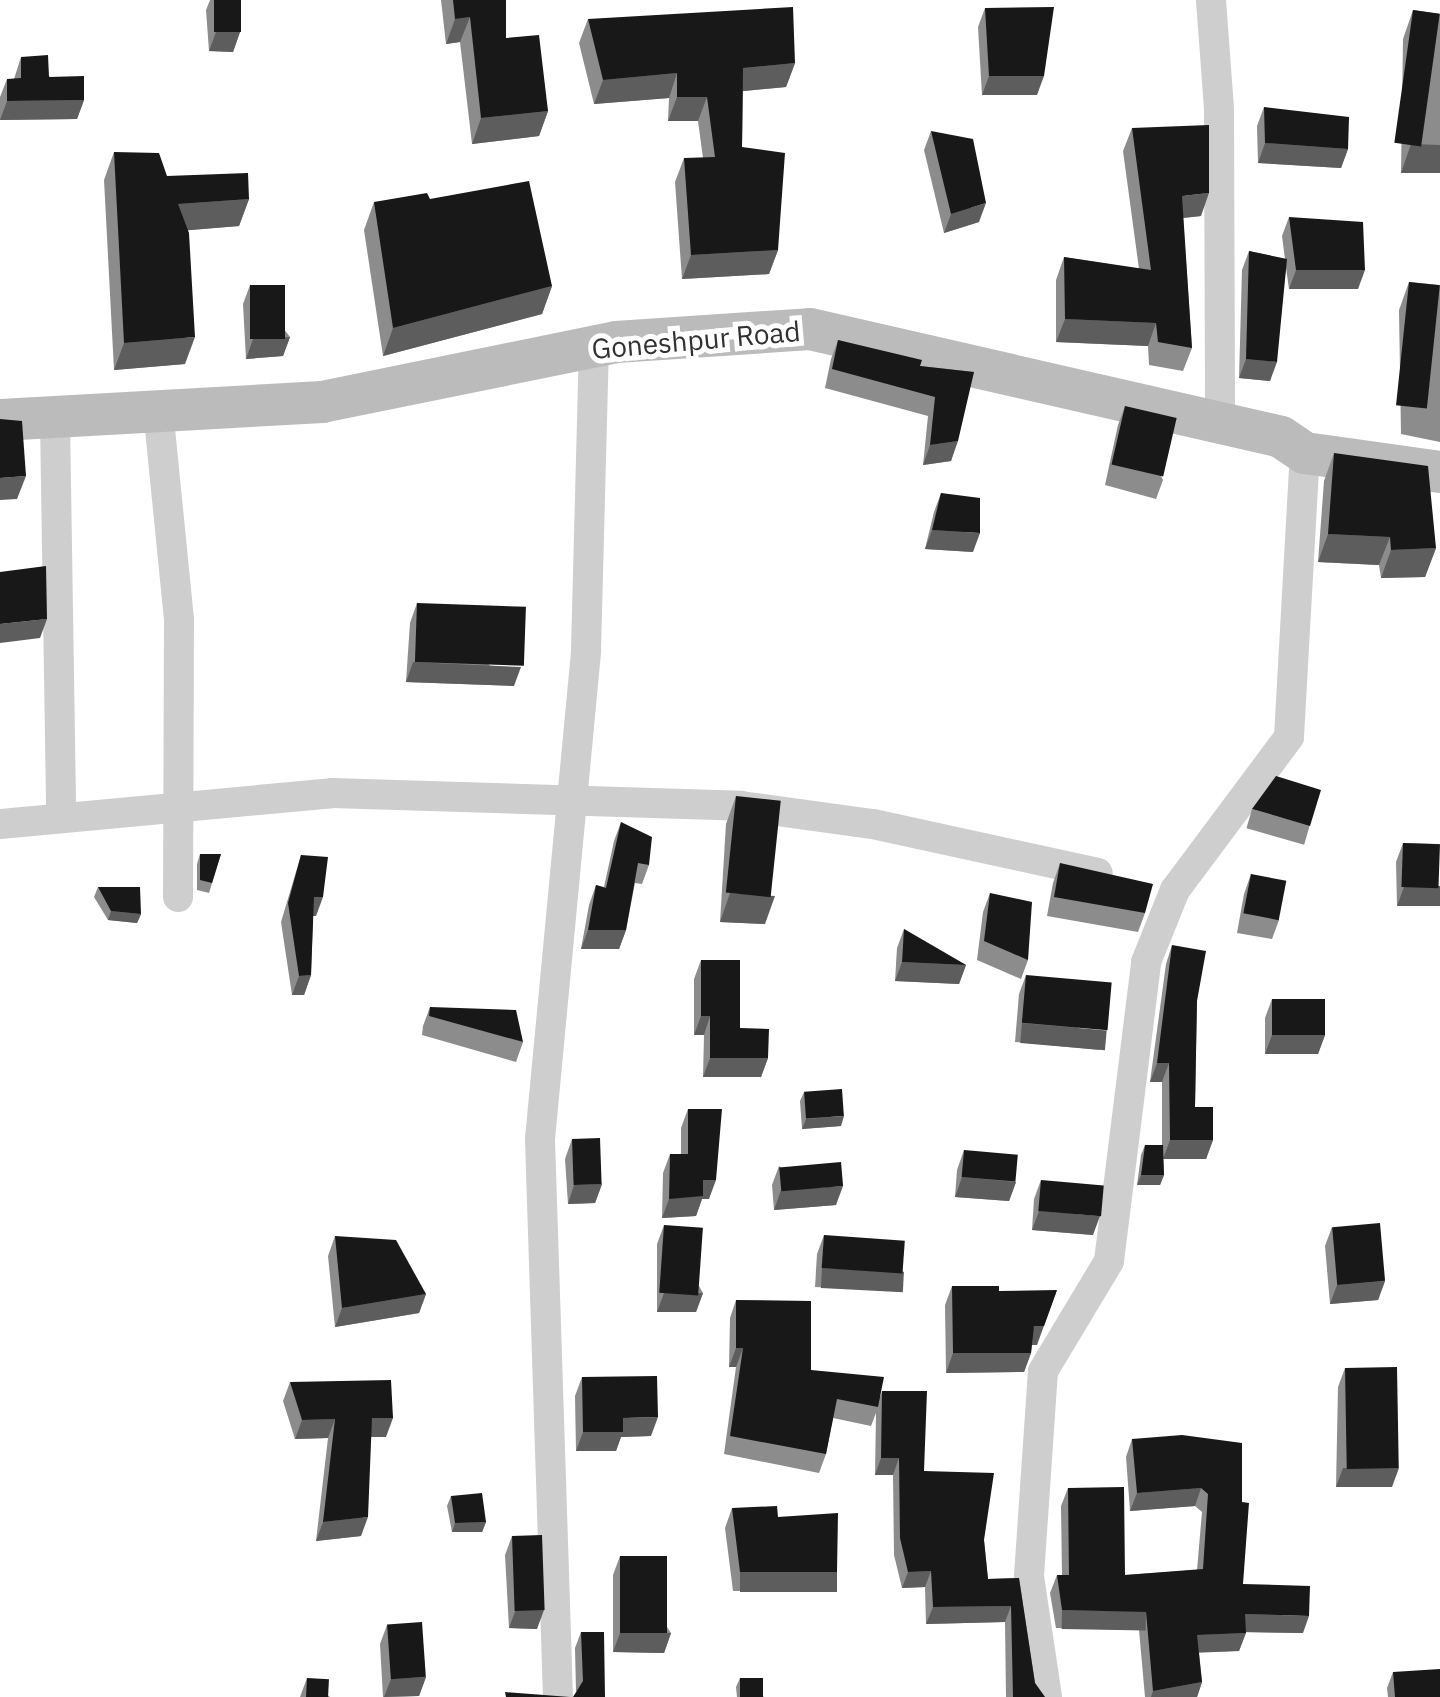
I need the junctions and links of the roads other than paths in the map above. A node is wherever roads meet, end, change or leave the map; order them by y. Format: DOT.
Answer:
graph roads {
  1 [pos="1210,0"];
  2 [pos="594,347"];
  3 [pos="158,409"];
  4 [pos="0,420"];
  5 [pos="56,420"];
  6 [pos="1220,422"];
  7 [pos="1305,453"];
  8 [pos="1440,472"];
  9 [pos="574,803"];
  10 [pos="178,811"];
  11 [pos="61,816"];
  12 [pos="0,824"];
  13 [pos="1175,890"];
  14 [pos="178,897"];
  15 [pos="558,1697"];
  16 [pos="1046,1697"];
  1 -- 6 [label="street"];
  2 -- 3 [label="street, Goneshpur Road"];
  2 -- 6 [label="street, Goneshpur Road"];
  2 -- 9 [label="street"];
  3 -- 5 [label="street, Goneshpur Road"];
  3 -- 10 [label="street"];
  4 -- 5 [label="street, Goneshpur Road"];
  5 -- 11 [label="street"];
  6 -- 7 [label="street, Goneshpur Road"];
  7 -- 8 [label="street, Goneshpur Road"];
  7 -- 13 [label="street"];
  9 -- 10 [label="street"];
  9 -- 13 [label="street"];
  9 -- 15 [label="street"];
  10 -- 11 [label="street"];
  10 -- 14 [label="street"];
  11 -- 12 [label="street"];
  13 -- 16 [label="street"];
}
